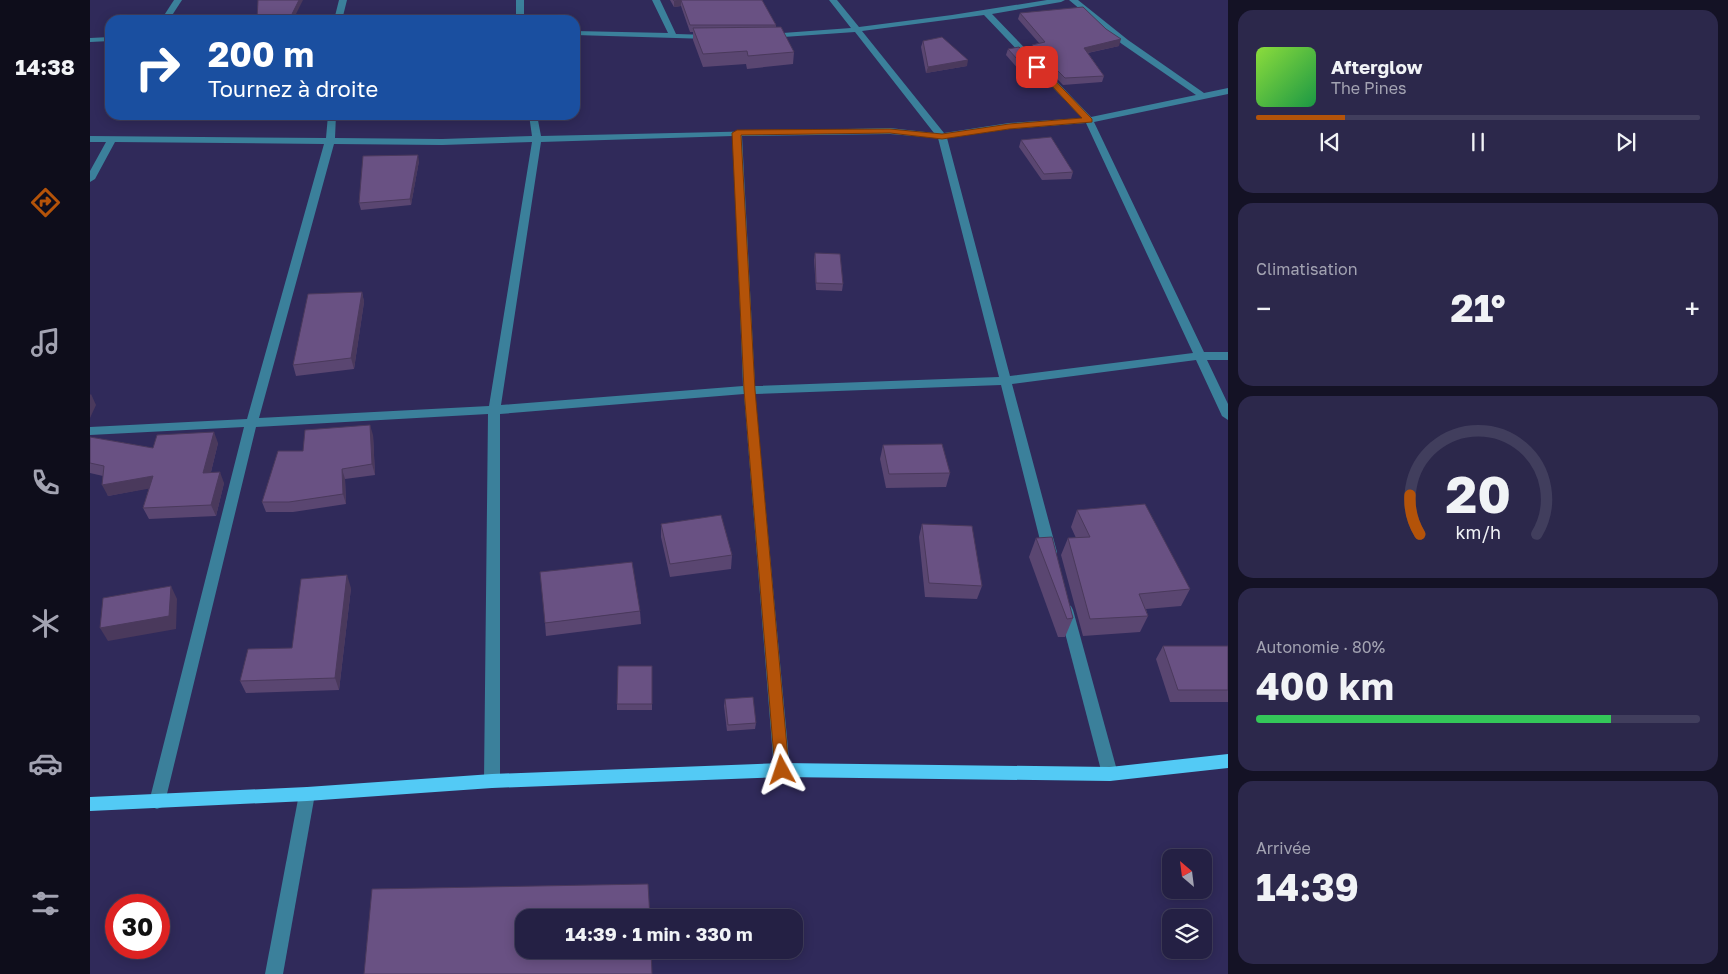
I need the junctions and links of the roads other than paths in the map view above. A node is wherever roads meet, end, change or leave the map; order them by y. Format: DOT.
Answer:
graph roads {
  1 [pos="178,0"];
  2 [pos="343,0"];
  3 [pos="520,0"];
  4 [pos="656,0"];
  5 [pos="833,0"];
  6 [pos="1061,0"];
  7 [pos="1073,0"];
  8 [pos="986,13"];
  9 [pos="168,15"];
  10 [pos="339,15"];
  11 [pos="520,15"];
  12 [pos="857,30"];
  13 [pos="580,33"];
  14 [pos="756,36"];
  15 [pos="674,37"];
  16 [pos="720,37"];
  17 [pos="105,39"];
  18 [pos="90,40"];
  19 [pos="1228,91"];
  20 [pos="1204,96"];
  21 [pos="332,120"];
  22 [pos="534,120"];
  23 [pos="1089,120"];
  24 [pos="737,133"];
  25 [pos="942,136"];
  26 [pos="537,138"];
  27 [pos="90,140"];
  28 [pos="112,140"];
  29 [pos="330,140"];
  30 [pos="90,179"];
  31 [pos="1200,356"];
  32 [pos="1228,356"];
  33 [pos="1005,381"];
  34 [pos="749,390"];
  35 [pos="494,410"];
  36 [pos="1228,416"];
  37 [pos="251,424"];
  38 [pos="90,431"];
  39 [pos="1054,563"];
  40 [pos="1064,602"];
  41 [pos="1228,761"];
  42 [pos="782,770"];
  43 [pos="1110,774"];
  44 [pos="492,781"];
  45 [pos="307,794"];
  46 [pos="157,802"];
  47 [pos="90,804"];
  48 [pos="274,974"];
  1 -- 9 [label="street"];
  2 -- 10 [label="street"];
  3 -- 11 [label="street"];
  4 -- 15 [label="street"];
  5 -- 12 [label="street"];
  6 -- 8 [label="street"];
  7 -- 20 [label="street"];
  8 -- 12 [label="street"];
  8 -- 23 [label="street"];
  12 -- 14 [label="street"];
  12 -- 25 [label="street"];
  13 -- 15 [label="street"];
  15 -- 16 [label="street"];
  17 -- 18 [label="street"];
  19 -- 20 [label="street"];
  20 -- 23 [label="street"];
  21 -- 29 [label="street"];
  22 -- 26 [label="street"];
  23 -- 25 [label="street"];
  23 -- 31 [label="street"];
  24 -- 25 [label="street"];
  24 -- 26 [label="street"];
  24 -- 34 [label="street"];
  25 -- 33 [label="street"];
  26 -- 29 [label="street"];
  26 -- 35 [label="street"];
  27 -- 28 [label="street"];
  28 -- 29 [label="street"];
  28 -- 30 [label="street"];
  29 -- 37 [label="street"];
  31 -- 32 [label="street"];
  31 -- 33 [label="street"];
  31 -- 36 [label="street"];
  33 -- 34 [label="street"];
  33 -- 39 [label="street"];
  34 -- 35 [label="street"];
  34 -- 42 [label="street"];
  35 -- 37 [label="street"];
  35 -- 44 [label="street"];
  37 -- 38 [label="street"];
  37 -- 46 [label="street"];
  40 -- 43 [label="street"];
  41 -- 43 [label="main road"];
  42 -- 43 [label="main road"];
  42 -- 44 [label="main road"];
  44 -- 45 [label="main road"];
  45 -- 46 [label="main road"];
  45 -- 48 [label="street"];
  46 -- 47 [label="main road"];
}
